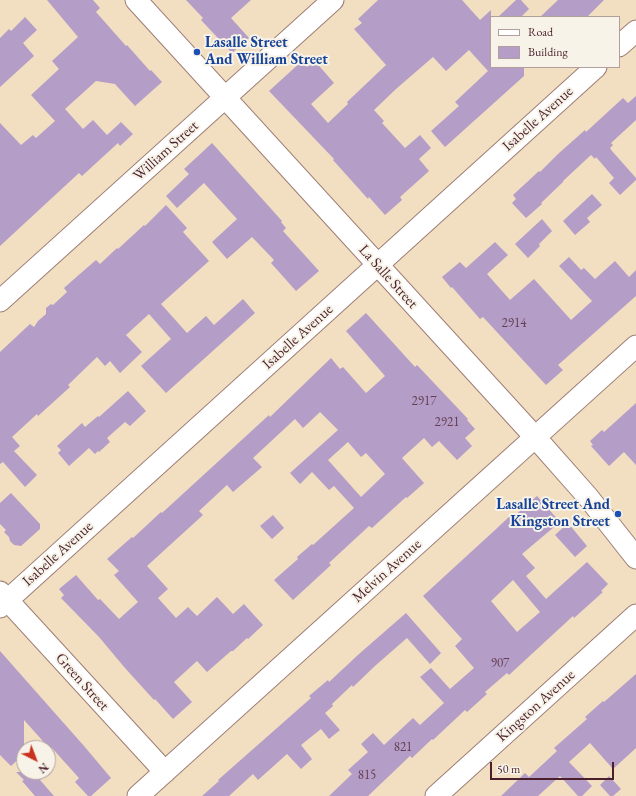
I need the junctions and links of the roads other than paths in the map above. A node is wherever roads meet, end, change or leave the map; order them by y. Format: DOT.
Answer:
graph roads {
  1 [pos="136,0"];
  2 [pos="332,0"];
  3 [pos="636,31"];
  4 [pos="620,45"];
  5 [pos="595,68"];
  6 [pos="225,98"];
  7 [pos="378,265"];
  8 [pos="0,301"];
  9 [pos="636,346"];
  10 [pos="535,437"];
  11 [pos="636,558"];
  12 [pos="2,599"];
  13 [pos="636,615"];
  14 [pos="165,772"];
  15 [pos="138,796"];
  16 [pos="436,796"];
  1 -- 6 [label="street, La Salle Street"];
  2 -- 6 [label="street, William Street"];
  3 -- 4 [label="street"];
  5 -- 7 [label="street, Isabelle Avenue"];
  6 -- 7 [label="street, La Salle Street"];
  6 -- 8 [label="street, William Street"];
  7 -- 10 [label="street, La Salle Street"];
  7 -- 12 [label="street, Isabelle Avenue"];
  9 -- 10 [label="street, Melvin Avenue"];
  10 -- 11 [label="street, La Salle Street"];
  10 -- 14 [label="street, Melvin Avenue"];
  12 -- 14 [label="street, Green Street"];
  13 -- 16 [label="street, Kingston Avenue"];
  14 -- 15 [label="street, Melvin Avenue"];
}
